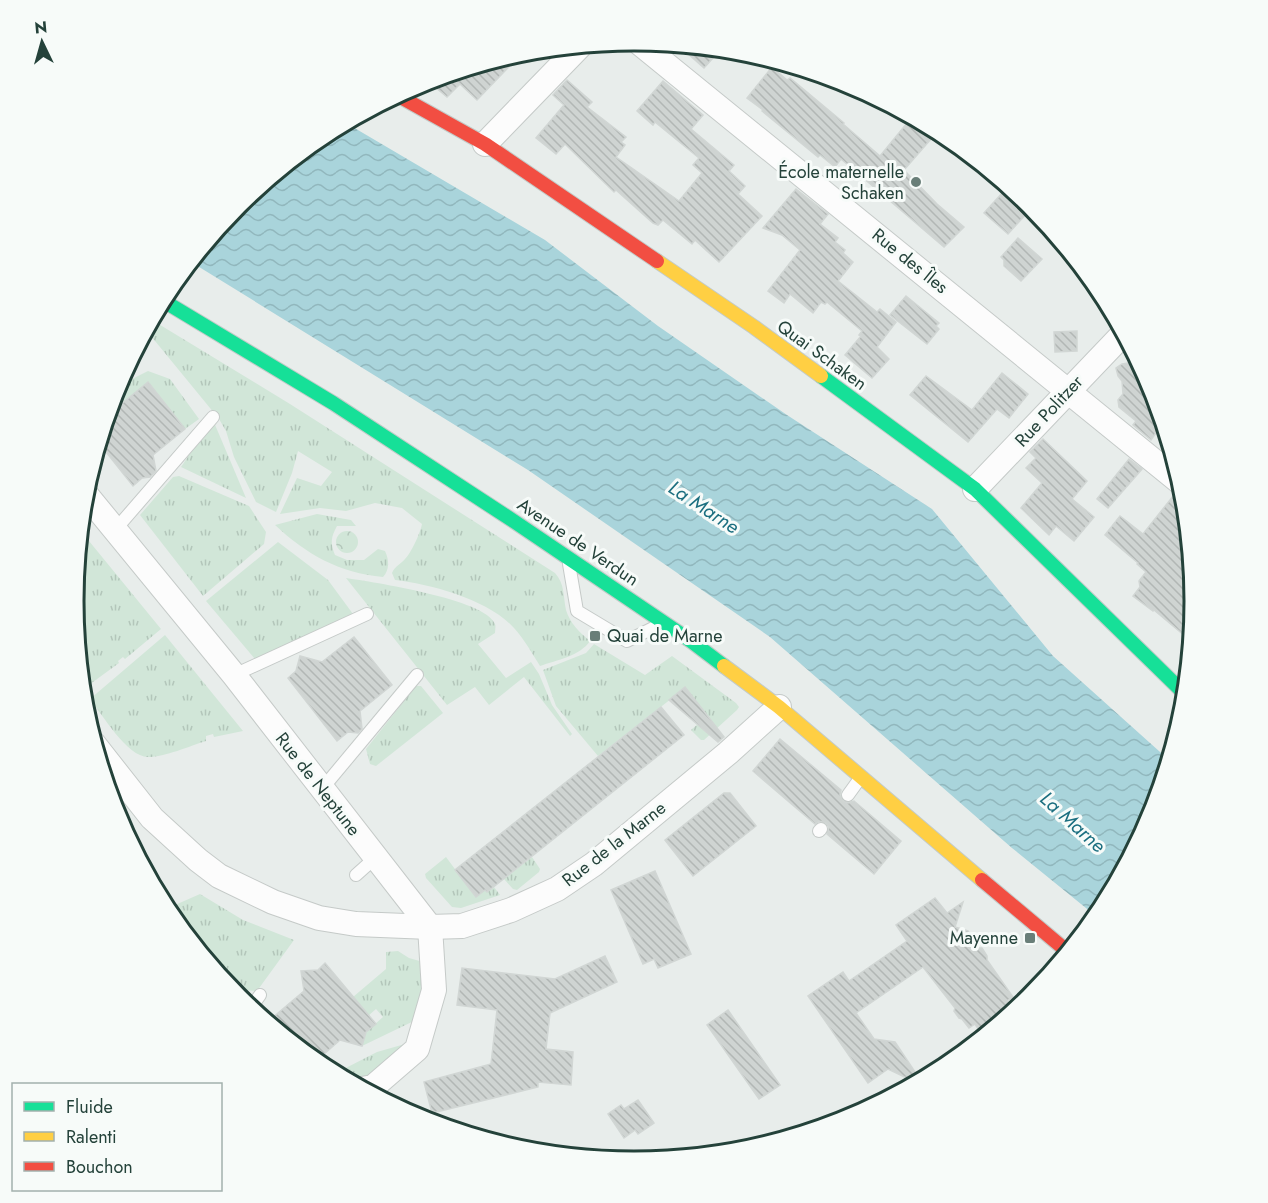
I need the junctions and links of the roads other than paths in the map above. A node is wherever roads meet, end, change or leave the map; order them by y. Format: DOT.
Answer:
graph roads {
  1 [pos="650,51"];
  2 [pos="571,55"];
  3 [pos="407,101"];
  4 [pos="485,144"];
  5 [pos="170,305"];
  6 [pos="1118,339"];
  7 [pos="1069,390"];
  8 [pos="213,417"];
  9 [pos="1169,473"];
  10 [pos="975,489"];
  11 [pos="93,503"];
  12 [pos="115,530"];
  13 [pos="567,557"];
  14 [pos="367,614"];
  15 [pos="664,623"];
  16 [pos="234,675"];
  17 [pos="417,675"];
  18 [pos="1178,687"];
  19 [pos="779,708"];
  20 [pos="108,762"];
  21 [pos="862,776"];
  22 [pos="322,789"];
  23 [pos="848,795"];
  24 [pos="375,858"];
  25 [pos="356,875"];
  26 [pos="430,927"];
  27 [pos="1062,947"];
  28 [pos="260,995"];
  29 [pos="256,1001"];
  30 [pos="374,1086"];
  1 -- 7 [label="street, Rue des Îles"];
  2 -- 4 [label="street"];
  3 -- 4 [label="street, Quai Schaken"];
  4 -- 10 [label="street, Quai Schaken"];
  5 -- 13 [label="street, Avenue de Verdun"];
  6 -- 7 [label="street, Rue Politzer"];
  7 -- 9 [label="street, Rue des Îles"];
  7 -- 10 [label="street, Rue Politzer"];
  8 -- 12 [label="lane"];
  10 -- 18 [label="street, Quai Schaken"];
  11 -- 12 [label="street, Rue de Neptune"];
  12 -- 16 [label="street, Rue de Neptune"];
  13 -- 15 [label="street, Avenue de Verdun"];
  13 -- 15 [label="lane"];
  14 -- 16 [label="lane"];
  15 -- 19 [label="street, Avenue de Verdun"];
  16 -- 22 [label="street, Rue de Neptune"];
  17 -- 22 [label="lane"];
  19 -- 21 [label="street, Avenue de Verdun"];
  19 -- 26 [label="street, Rue de la Marne"];
  20 -- 26 [label="street, Rue de la Marne"];
  21 -- 23 [label="lane"];
  21 -- 27 [label="street, Avenue de Verdun"];
  22 -- 24 [label="street, Rue de Neptune"];
  24 -- 25 [label="lane"];
  24 -- 26 [label="street, Rue de Neptune"];
  26 -- 30 [label="street"];
  28 -- 29 [label="lane"];
}
